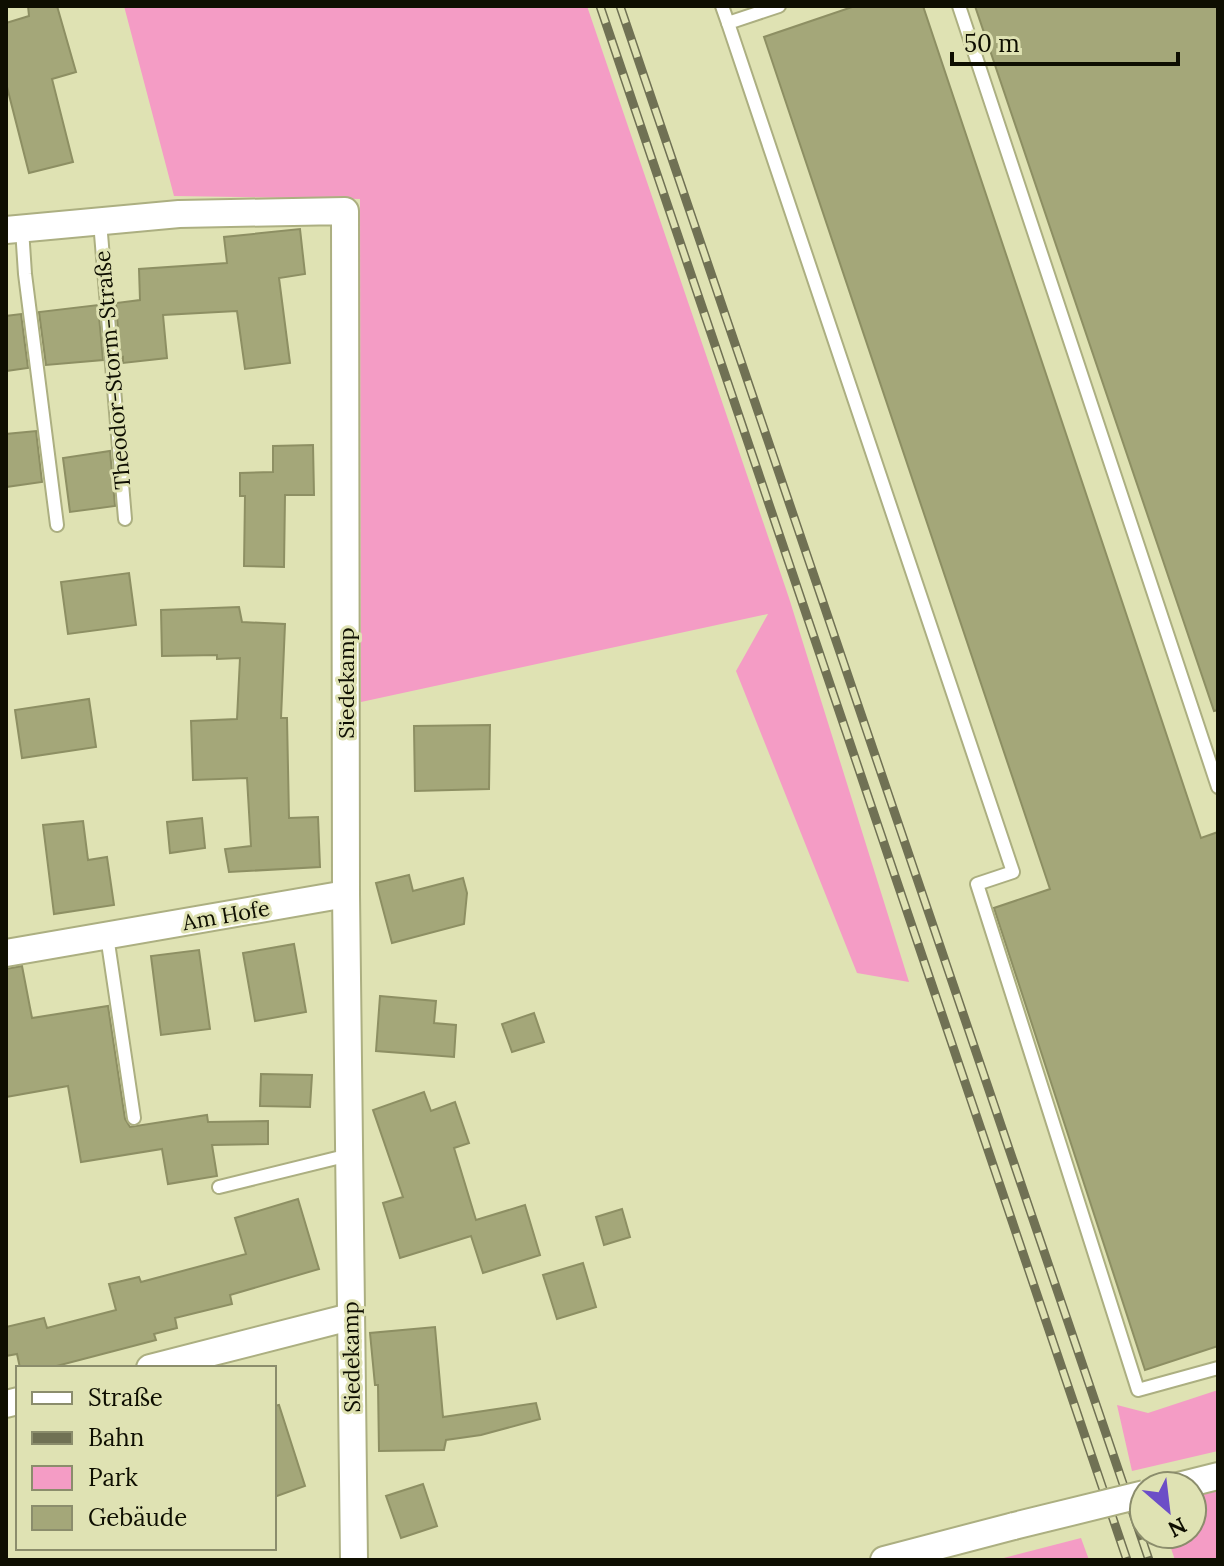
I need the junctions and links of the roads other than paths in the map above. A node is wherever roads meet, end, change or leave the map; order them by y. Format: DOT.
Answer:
graph roads {
  1 [pos="722,6"];
  2 [pos="779,6"];
  3 [pos="959,6"];
  4 [pos="728,23"];
  5 [pos="345,211"];
  6 [pos="100,222"];
  7 [pos="14,230"];
  8 [pos="125,519"];
  9 [pos="57,525"];
  10 [pos="1218,787"];
  11 [pos="346,894"];
  12 [pos="107,936"];
  13 [pos="6,953"];
  14 [pos="134,1118"];
  15 [pos="349,1155"];
  16 [pos="219,1187"];
  17 [pos="350,1317"];
  18 [pos="158,1366"];
  19 [pos="1218,1368"];
  20 [pos="1128,1498"];
  21 [pos="354,1560"];
  22 [pos="884,1560"];
  1 -- 4 [label="lane"];
  2 -- 4 [label="lane"];
  3 -- 10 [label="lane"];
  4 -- 19 [label="lane"];
  5 -- 6 [label="street, Theodor-Storm-Straße"];
  5 -- 11 [label="street, Siedekamp"];
  6 -- 7 [label="street, Theodor-Storm-Straße"];
  6 -- 8 [label="lane, Theodor-Storm-Straße"];
  7 -- 9 [label="lane, Theodor-Storm-Straße"];
  11 -- 12 [label="street, Am Hofe"];
  11 -- 15 [label="street, Siedekamp"];
  12 -- 13 [label="street, Am Hofe"];
  12 -- 14 [label="lane"];
  15 -- 16 [label="lane"];
  15 -- 17 [label="street, Siedekamp"];
  17 -- 18 [label="street"];
  17 -- 21 [label="street, Siedekamp"];
  20 -- 22 [label="street, bridge"];
}
